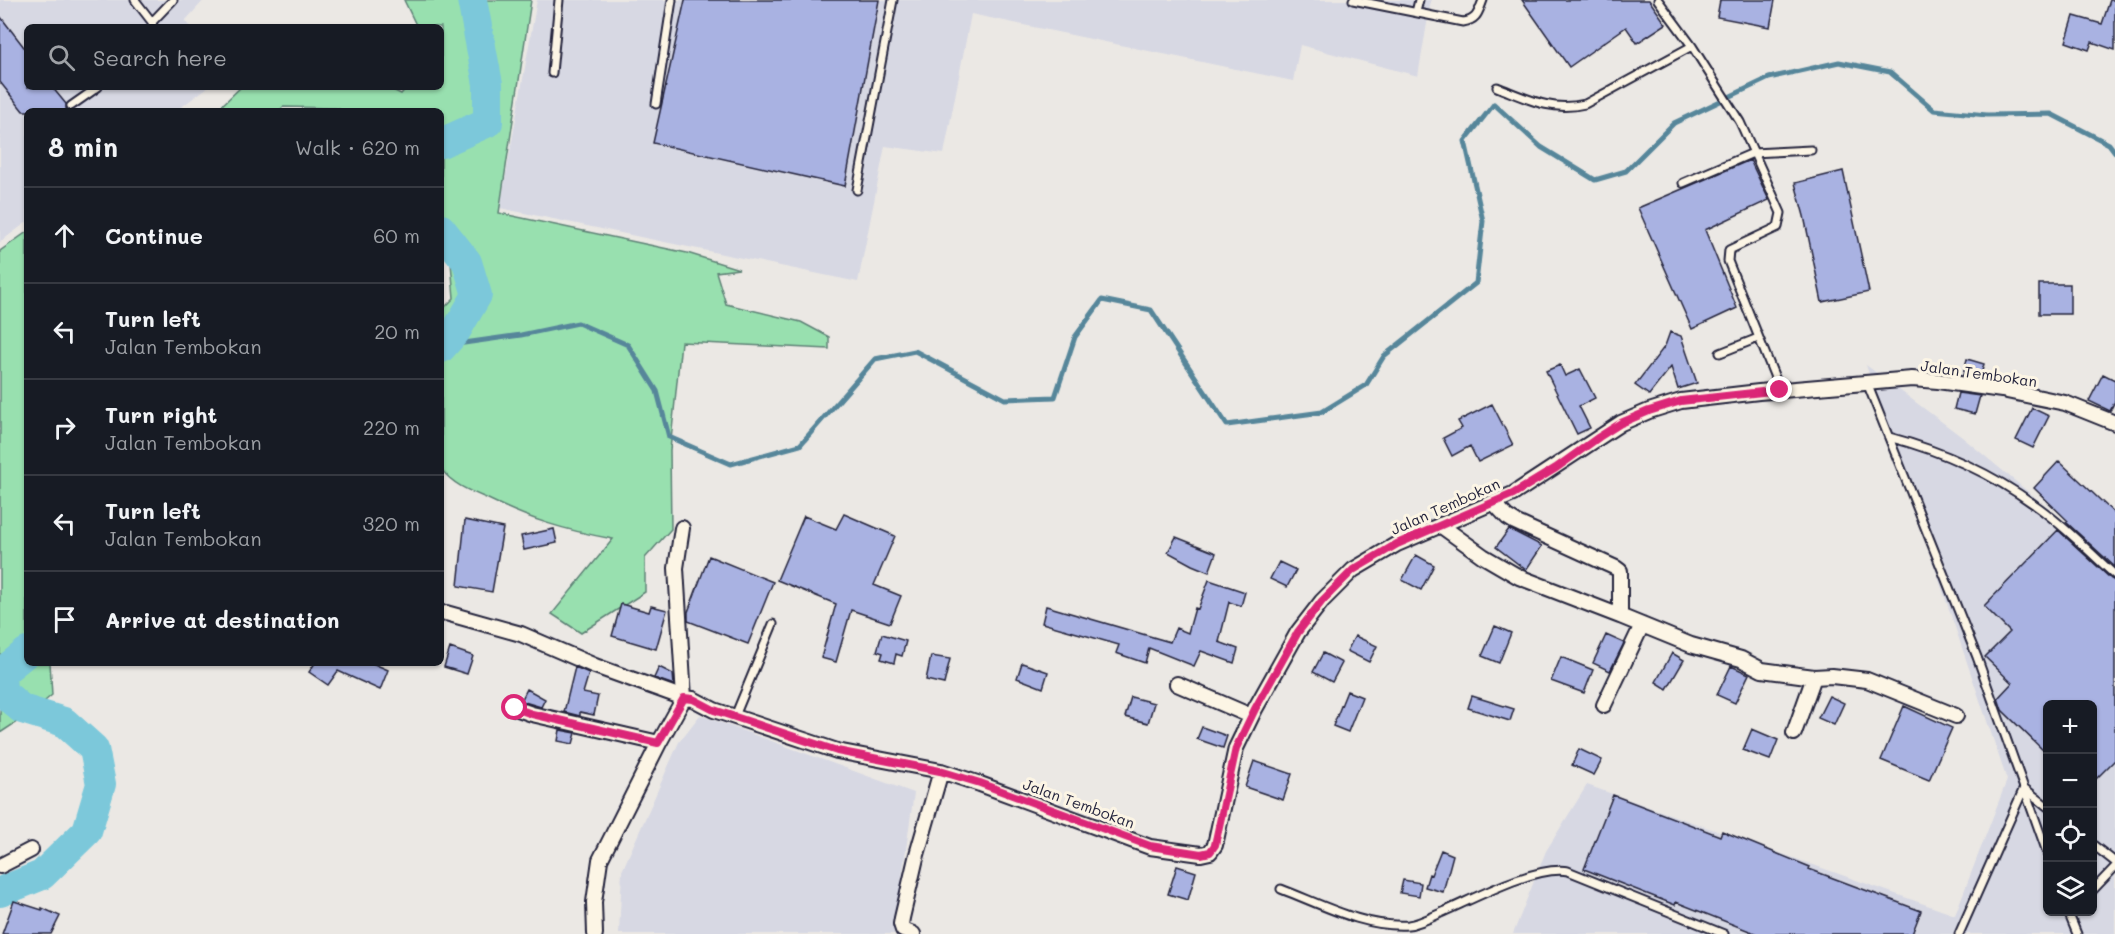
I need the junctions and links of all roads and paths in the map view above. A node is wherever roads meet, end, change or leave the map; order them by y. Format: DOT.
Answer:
graph roads {
  1 [pos="135,0"];
  2 [pos="173,0"];
  3 [pos="559,0"];
  4 [pos="672,0"];
  5 [pos="893,0"];
  6 [pos="1353,0"];
  7 [pos="1419,0"];
  8 [pos="1484,0"];
  9 [pos="1658,0"];
  10 [pos="1416,12"];
  11 [pos="152,24"];
  12 [pos="154,24"];
  13 [pos="1692,46"];
  14 [pos="552,73"];
  15 [pos="1497,87"];
  16 [pos="94,90"];
  17 [pos="656,104"];
  18 [pos="71,106"];
  19 [pos="1811,150"];
  20 [pos="1753,153"];
  21 [pos="1683,183"];
  22 [pos="857,190"];
  23 [pos="1758,338"];
  24 [pos="1720,352"];
  25 [pos="1867,382"];
  26 [pos="1780,390"];
  27 [pos="2115,423"];
  28 [pos="1889,437"];
  29 [pos="1500,510"];
  30 [pos="1440,525"];
  31 [pos="682,528"];
  32 [pos="2115,575"];
  33 [pos="444,613"];
  34 [pos="1620,616"];
  35 [pos="773,624"];
  36 [pos="1641,625"];
  37 [pos="1814,677"];
  38 [pos="1177,684"];
  39 [pos="684,698"];
  40 [pos="1604,705"];
  41 [pos="515,708"];
  42 [pos="735,716"];
  43 [pos="1251,716"];
  44 [pos="1956,716"];
  45 [pos="1794,733"];
  46 [pos="658,743"];
  47 [pos="940,771"];
  48 [pos="2024,788"];
  49 [pos="2043,803"];
  50 [pos="2043,841"];
  51 [pos="2097,848"];
  52 [pos="31,850"];
  53 [pos="2115,862"];
  54 [pos="0,866"];
  55 [pos="2115,867"];
  56 [pos="2097,886"];
  57 [pos="1281,889"];
  58 [pos="2071,916"];
  59 [pos="595,934"];
  60 [pos="913,934"];
  61 [pos="1724,934"];
  62 [pos="1959,934"];
  63 [pos="2077,934"];
  1 -- 11 [label="lane"];
  2 -- 12 [label="lane"];
  3 -- 14 [label="lane"];
  4 -- 17 [label="lane"];
  5 -- 22 [label="lane"];
  6 -- 10 [label="lane"];
  7 -- 10 [label="lane"];
  8 -- 10 [label="lane"];
  9 -- 13 [label="lane"];
  13 -- 15 [label="lane"];
  13 -- 20 [label="lane"];
  16 -- 18 [label="lane"];
  19 -- 20 [label="lane"];
  20 -- 21 [label="lane"];
  20 -- 23 [label="lane"];
  23 -- 24 [label="lane"];
  23 -- 26 [label="lane"];
  25 -- 26 [label="street, Jalan Tembokan"];
  25 -- 27 [label="street, Jalan Tembokan"];
  25 -- 28 [label="lane"];
  26 -- 29 [label="street, Jalan Tembokan"];
  28 -- 32 [label="lane"];
  28 -- 48 [label="lane"];
  29 -- 30 [label="street, Jalan Tembokan"];
  29 -- 34 [label="street"];
  30 -- 34 [label="street"];
  30 -- 43 [label="street, Jalan Tembokan"];
  31 -- 39 [label="street"];
  33 -- 39 [label="street, Jalan Tembokan"];
  34 -- 36 [label="street"];
  35 -- 42 [label="lane"];
  36 -- 37 [label="street"];
  36 -- 40 [label="street"];
  37 -- 44 [label="street"];
  37 -- 45 [label="street"];
  38 -- 43 [label="street"];
  39 -- 42 [label="street, Jalan Tembokan"];
  39 -- 46 [label="street"];
  41 -- 46 [label="street"];
  42 -- 47 [label="street, Jalan Tembokan"];
  43 -- 47 [label="street, Jalan Tembokan"];
  46 -- 59 [label="street"];
  47 -- 60 [label="street"];
  48 -- 49 [label="lane"];
  48 -- 50 [label="lane"];
  48 -- 62 [label="lane"];
  51 -- 53 [label="lane"];
  52 -- 54 [label="street"];
  55 -- 56 [label="lane"];
  57 -- 61 [label="lane"];
  58 -- 63 [label="lane"];
}
